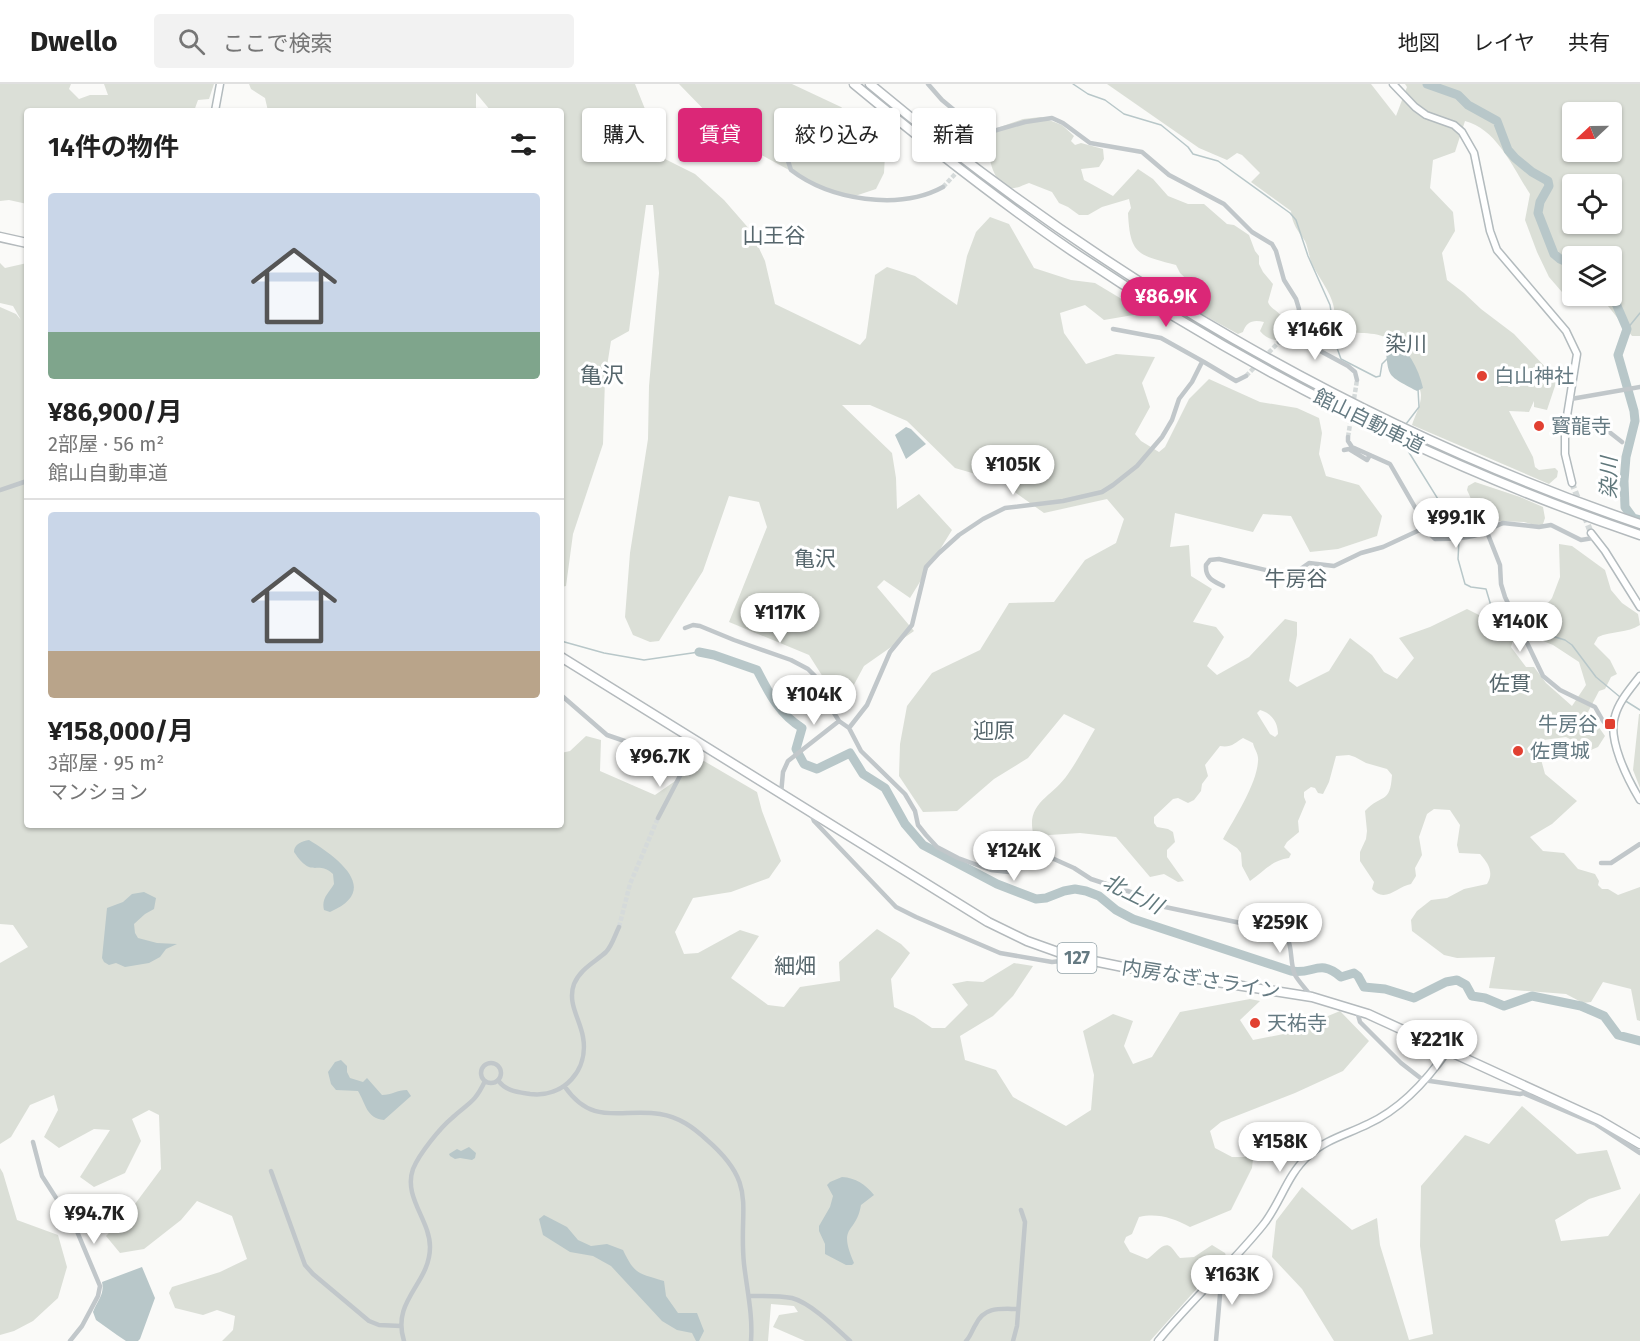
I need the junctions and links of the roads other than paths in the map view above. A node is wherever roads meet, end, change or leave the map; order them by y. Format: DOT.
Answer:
graph roads {
  1 [pos="220,84"];
  2 [pos="854,84"];
  3 [pos="870,84"];
  4 [pos="928,84"];
  5 [pos="1393,84"];
  6 [pos="216,108"];
  7 [pos="952,108"];
  8 [pos="996,130"];
  9 [pos="788,162"];
  10 [pos="943,187"];
  11 [pos="0,237"];
  12 [pos="24,242"];
  13 [pos="1113,329"];
  14 [pos="1287,333"];
  15 [pos="1279,342"];
  16 [pos="1204,362"];
  17 [pos="1246,376"];
  18 [pos="1357,380"];
  19 [pos="1640,387"];
  20 [pos="1571,399"];
  21 [pos="1565,428"];
  22 [pos="1348,437"];
  23 [pos="1622,442"];
  24 [pos="1344,450"];
  25 [pos="1370,455"];
  26 [pos="24,482"];
  27 [pos="1572,483"];
  28 [pos="0,490"];
  29 [pos="1640,524"];
  30 [pos="1424,528"];
  31 [pos="1487,532"];
  32 [pos="1640,535"];
  33 [pos="1592,536"];
  34 [pos="1223,586"];
  35 [pos="1640,607"];
  36 [pos="685,628"];
  37 [pos="564,659"];
  38 [pos="1640,676"];
  39 [pos="564,698"];
  40 [pos="839,722"];
  41 [pos="849,728"];
  42 [pos="1613,731"];
  43 [pos="700,745"];
  44 [pos="683,770"];
  45 [pos="781,794"];
  46 [pos="1640,800"];
  47 [pos="810,812"];
  48 [pos="658,818"];
  49 [pos="1640,844"];
  50 [pos="1601,863"];
  51 [pos="618,927"];
  52 [pos="1069,956"];
  53 [pos="1312,997"];
  54 [pos="1356,1011"];
  55 [pos="1448,1050"];
  56 [pos="498,1080"];
  57 [pos="1423,1080"];
  58 [pos="486,1082"];
  59 [pos="565,1087"];
  60 [pos="1535,1090"];
  61 [pos="1525,1094"];
  62 [pos="33,1142"];
  63 [pos="1640,1144"];
  64 [pos="1640,1153"];
  65 [pos="271,1172"];
  66 [pos="1021,1210"];
  67 [pos="1218,1274"];
  68 [pos="749,1296"];
  69 [pos="1018,1309"];
  70 [pos="401,1326"];
  71 [pos="70,1341"];
  72 [pos="404,1341"];
  73 [pos="751,1341"];
  74 [pos="850,1341"];
  75 [pos="966,1341"];
  76 [pos="1013,1341"];
  77 [pos="1158,1341"];
  78 [pos="1216,1341"];
  1 -- 6 [label="main road"];
  2 -- 32 [label="highway, 館山自動車道"];
  3 -- 29 [label="highway, 館山自動車道"];
  4 -- 7 [label="street"];
  5 -- 20 [label="main road"];
  8 -- 14 [label="street"];
  9 -- 10 [label="street"];
  11 -- 12 [label="highway"];
  13 -- 16 [label="street"];
  14 -- 15 [label="street"];
  14 -- 18 [label="street"];
  16 -- 17 [label="street"];
  16 -- 41 [label="street"];
  19 -- 20 [label="street"];
  20 -- 21 [label="main road"];
  21 -- 23 [label="street"];
  21 -- 27 [label="main road"];
  22 -- 25 [label="street"];
  24 -- 25 [label="street"];
  25 -- 30 [label="street"];
  26 -- 28 [label="street"];
  30 -- 31 [label="street"];
  30 -- 34 [label="street"];
  31 -- 33 [label="street"];
  31 -- 42 [label="street"];
  33 -- 35 [label="main road"];
  36 -- 40 [label="street"];
  37 -- 43 [label="highway, 内房なぎさライン / 127"];
  38 -- 42 [label="main road"];
  39 -- 44 [label="street"];
  40 -- 41 [label="street"];
  40 -- 45 [label="street"];
  41 -- 53 [label="street"];
  42 -- 46 [label="main road"];
  43 -- 44 [label="street"];
  43 -- 45 [label="highway, 内房なぎさライン / 127"];
  44 -- 48 [label="street"];
  45 -- 47 [label="highway, 内房なぎさライン / 127"];
  47 -- 52 [label="highway, 内房なぎさライン / 127"];
  47 -- 52 [label="street"];
  49 -- 50 [label="street"];
  51 -- 59 [label="street"];
  52 -- 53 [label="highway, 内房なぎさライン / 127"];
  53 -- 54 [label="highway, 内房なぎさライン / 127"];
  54 -- 55 [label="highway, 内房なぎさライン / 127"];
  54 -- 57 [label="street"];
  55 -- 57 [label="main road"];
  55 -- 60 [label="highway, 内房なぎさライン / 127"];
  56 -- 58 [label="street"];
  56 -- 58 [label="street"];
  56 -- 59 [label="street"];
  57 -- 61 [label="street"];
  57 -- 67 [label="main road"];
  58 -- 70 [label="street"];
  59 -- 68 [label="street"];
  60 -- 61 [label="street"];
  60 -- 63 [label="highway, 内房なぎさライン / 127"];
  61 -- 64 [label="street"];
  62 -- 71 [label="street"];
  65 -- 70 [label="street"];
  66 -- 69 [label="street"];
  67 -- 77 [label="main road"];
  67 -- 78 [label="street"];
  68 -- 73 [label="street"];
  68 -- 74 [label="street"];
  69 -- 75 [label="street"];
  69 -- 76 [label="street"];
  70 -- 72 [label="street"];
}
